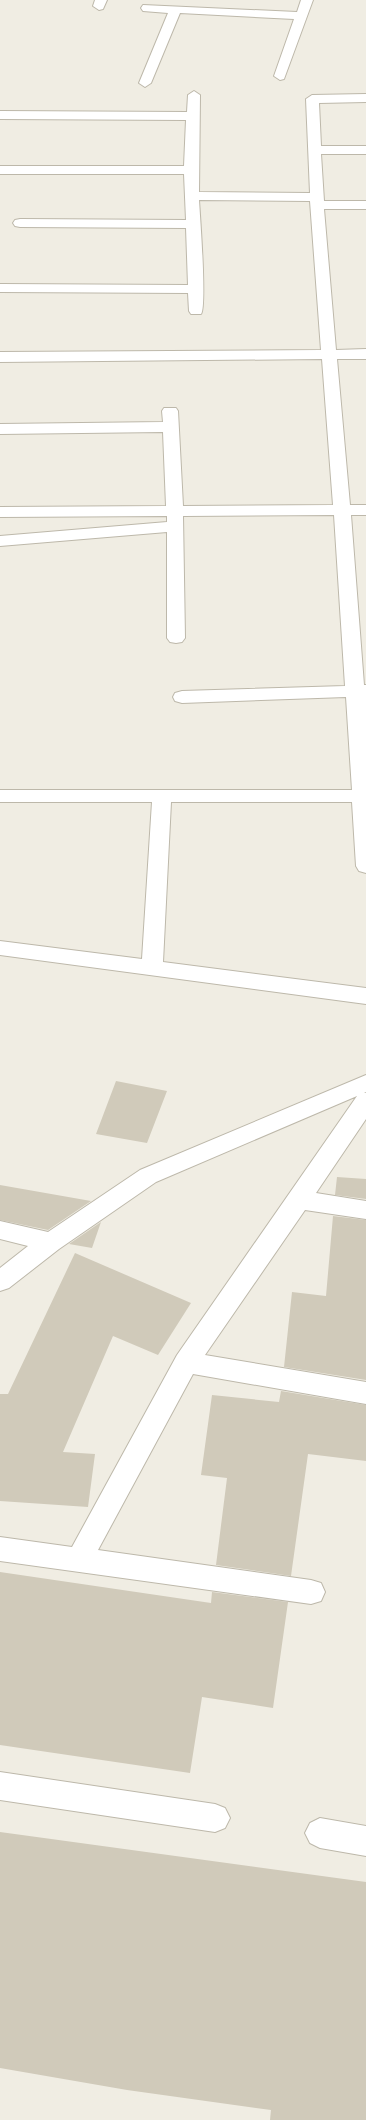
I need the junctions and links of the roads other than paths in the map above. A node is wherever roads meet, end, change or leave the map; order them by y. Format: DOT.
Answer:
graph roads {
  1 [pos="307,0"];
  2 [pos="147,8"];
  3 [pos="175,10"];
  4 [pos="301,16"];
  5 [pos="280,76"];
  6 [pos="145,83"];
  7 [pos="194,95"];
  8 [pos="366,98"];
  9 [pos="0,115"];
  10 [pos="193,116"];
  11 [pos="314,150"];
  12 [pos="366,150"];
  13 [pos="0,170"];
  14 [pos="192,170"];
  15 [pos="193,196"];
  16 [pos="317,201"];
  17 [pos="366,205"];
  18 [pos="20,223"];
  19 [pos="194,224"];
  20 [pos="0,288"];
  21 [pos="196,289"];
  22 [pos="196,311"];
  23 [pos="329,354"];
  24 [pos="366,354"];
  25 [pos="0,357"];
  26 [pos="0,429"];
  27 [pos="342,510"];
  28 [pos="366,510"];
  29 [pos="0,512"];
  30 [pos="175,518"];
  31 [pos="0,541"];
  32 [pos="358,594"];
  33 [pos="176,638"];
  34 [pos="360,691"];
  35 [pos="182,697"];
  36 [pos="0,796"];
  37 [pos="162,796"];
  38 [pos="364,796"];
  39 [pos="366,866"];
  40 [pos="0,948"];
  41 [pos="152,967"];
  42 [pos="366,996"];
  43 [pos="366,1083"];
  44 [pos="366,1101"];
  45 [pos="299,1200"];
  46 [pos="366,1210"];
  47 [pos="0,1230"];
  48 [pos="51,1242"];
  49 [pos="0,1282"];
  50 [pos="186,1362"];
  51 [pos="366,1393"];
  52 [pos="0,1550"];
  53 [pos="80,1560"];
  54 [pos="311,1592"];
  55 [pos="0,1786"];
  56 [pos="215,1818"];
  57 [pos="320,1833"];
  58 [pos="366,1841"];
  1 -- 4 [label="street"];
  2 -- 3 [label="street"];
  3 -- 4 [label="street"];
  3 -- 6 [label="street"];
  4 -- 5 [label="street"];
  7 -- 10 [label="street"];
  8 -- 11 [label="street"];
  9 -- 10 [label="street"];
  10 -- 14 [label="street"];
  11 -- 12 [label="street"];
  11 -- 16 [label="street"];
  13 -- 14 [label="street"];
  14 -- 15 [label="street"];
  15 -- 16 [label="street"];
  15 -- 19 [label="street"];
  16 -- 17 [label="street"];
  16 -- 23 [label="street"];
  18 -- 19 [label="street"];
  19 -- 21 [label="street"];
  20 -- 21 [label="street"];
  21 -- 22 [label="street"];
  23 -- 24 [label="street"];
  23 -- 25 [label="street"];
  23 -- 27 [label="street"];
  26 -- 30 [label="street"];
  27 -- 28 [label="street"];
  27 -- 30 [label="street"];
  27 -- 32 [label="street"];
  29 -- 30 [label="street"];
  30 -- 31 [label="street"];
  30 -- 33 [label="street"];
  32 -- 34 [label="street"];
  34 -- 35 [label="street"];
  34 -- 38 [label="street"];
  36 -- 37 [label="street"];
  37 -- 38 [label="street"];
  37 -- 41 [label="street"];
  38 -- 39 [label="street"];
  40 -- 41 [label="street"];
  41 -- 42 [label="street"];
  43 -- 48 [label="street"];
  44 -- 45 [label="street"];
  45 -- 46 [label="street"];
  45 -- 50 [label="street"];
  47 -- 48 [label="street"];
  48 -- 49 [label="street"];
  50 -- 51 [label="street"];
  50 -- 53 [label="street"];
  52 -- 53 [label="street"];
  53 -- 54 [label="street"];
  55 -- 56 [label="street"];
  57 -- 58 [label="street"];
}
